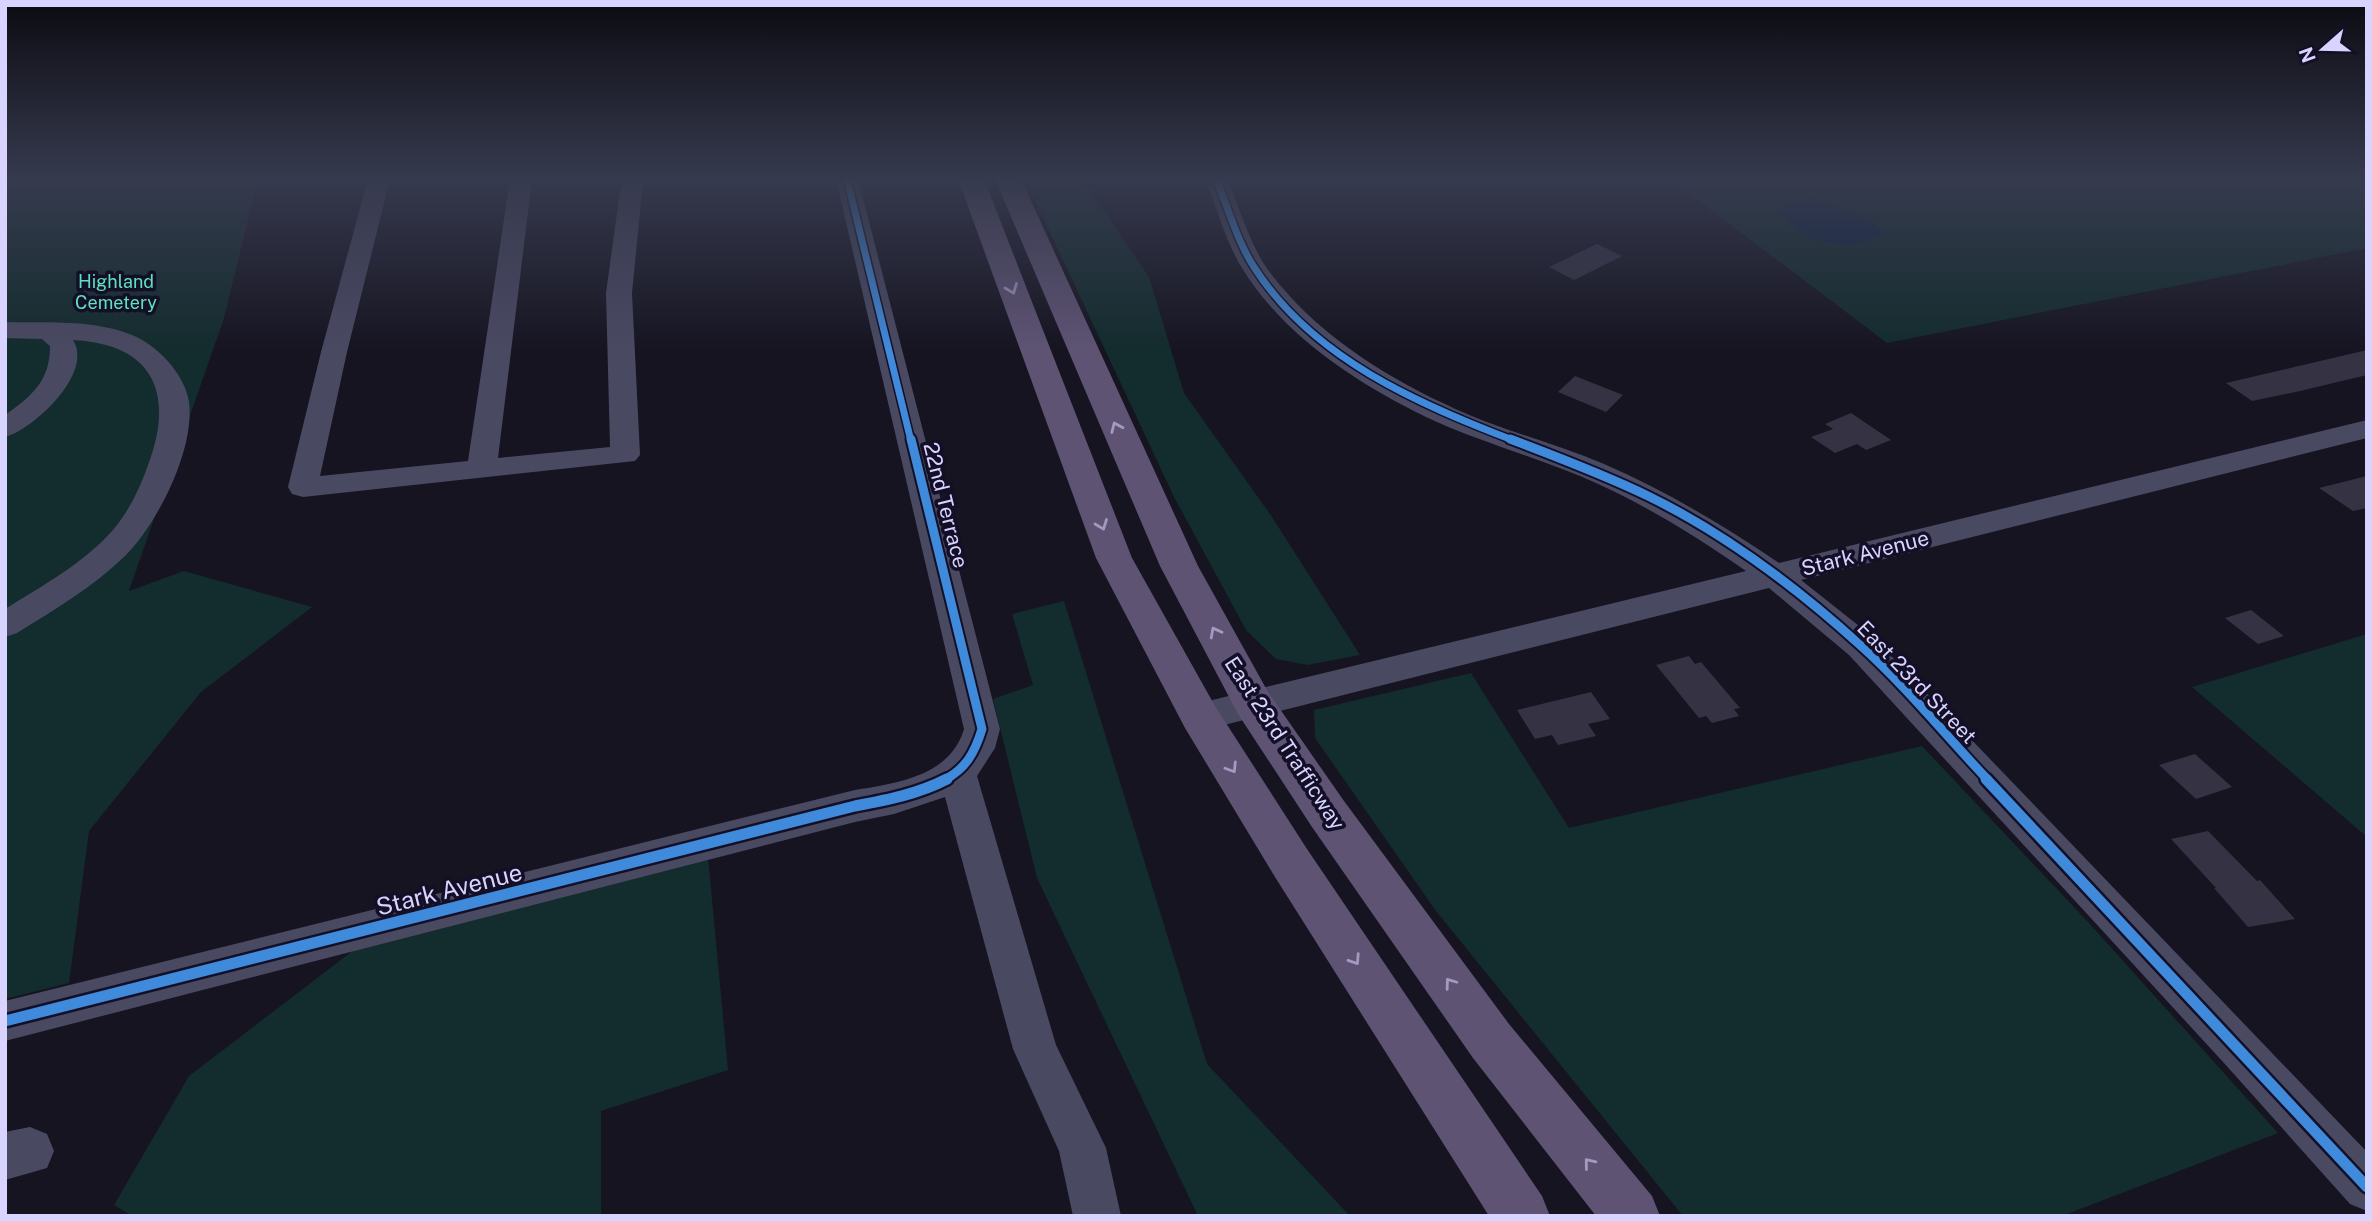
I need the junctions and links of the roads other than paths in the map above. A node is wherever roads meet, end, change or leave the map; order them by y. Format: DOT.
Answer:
graph roads {
  1 [pos="364,236"];
  2 [pos="513,236"];
  3 [pos="626,236"];
  4 [pos="861,236"];
  5 [pos="992,236"];
  6 [pos="1033,236"];
  7 [pos="1240,236"];
  8 [pos="5,330"];
  9 [pos="49,331"];
  10 [pos="5,428"];
  11 [pos="2367,429"];
  12 [pos="482,469"];
  13 [pos="1774,575"];
  14 [pos="5,625"];
  15 [pos="1253,702"];
  16 [pos="1200,717"];
  17 [pos="958,774"];
  18 [pos="902,798"];
  19 [pos="5,1021"];
  20 [pos="2367,1187"];
  21 [pos="1097,1216"];
  22 [pos="1522,1216"];
  23 [pos="1632,1216"];
  1 -- 12 [label="street"];
  2 -- 12 [label="street"];
  3 -- 12 [label="street"];
  4 -- 17 [label="street, 22nd Terrace"];
  5 -- 16 [label="main road, one-way"];
  15 -- 6 [label="main road, East 23rd Trafficway, one-way"];
  7 -- 13 [label="street, East 23rd Street"];
  8 -- 9 [label="street"];
  9 -- 10 [label="street"];
  9 -- 14 [label="street"];
  11 -- 13 [label="street, Stark Avenue"];
  13 -- 15 [label="street, Stark Avenue"];
  13 -- 20 [label="street, East 23rd Street"];
  15 -- 16 [label="street, Stark Avenue"];
  23 -- 15 [label="main road, East 23rd Trafficway, one-way"];
  16 -- 22 [label="main road, one-way"];
  17 -- 18 [label="street, 22nd Terrace"];
  17 -- 21 [label="street"];
  18 -- 19 [label="street, Stark Avenue"];
}
